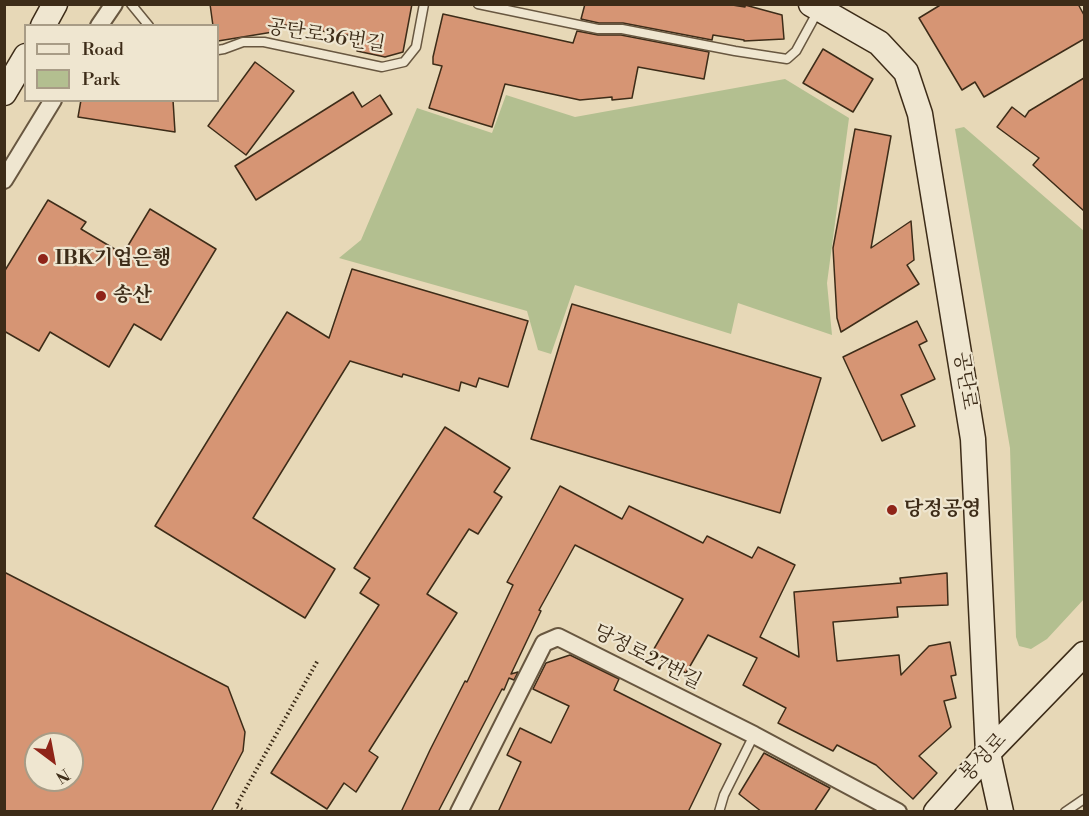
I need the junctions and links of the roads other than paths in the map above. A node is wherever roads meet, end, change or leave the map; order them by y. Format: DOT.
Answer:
graph roads {
  1 [pos="55,4"];
  2 [pos="114,4"];
  3 [pos="131,4"];
  4 [pos="424,4"];
  5 [pos="478,4"];
  6 [pos="815,7"];
  7 [pos="44,24"];
  8 [pos="100,24"];
  9 [pos="147,24"];
  10 [pos="219,50"];
  11 [pos="24,59"];
  12 [pos="4,93"];
  13 [pos="52,102"];
  14 [pos="4,180"];
  15 [pos="1084,654"];
  16 [pos="754,735"];
  17 [pos="988,753"];
  18 [pos="1084,799"];
  19 [pos="459,812"];
  20 [pos="719,812"];
  21 [pos="898,812"];
  22 [pos="936,812"];
  23 [pos="1001,812"];
  24 [pos="1065,812"];
  1 -- 7 [label="street"];
  2 -- 8 [label="street"];
  3 -- 9 [label="lane"];
  4 -- 10 [label="lane, 공단로36번길"];
  5 -- 6 [label="lane"];
  6 -- 17 [label="street, 공단로"];
  11 -- 12 [label="street"];
  13 -- 14 [label="street"];
  15 -- 17 [label="street, 봉성로"];
  16 -- 19 [label="street, 당정로27번길"];
  16 -- 20 [label="lane"];
  16 -- 21 [label="street, 당정로27번길"];
  17 -- 22 [label="street, 봉성로"];
  17 -- 23 [label="street, 공단로"];
  18 -- 24 [label="lane"];
}
